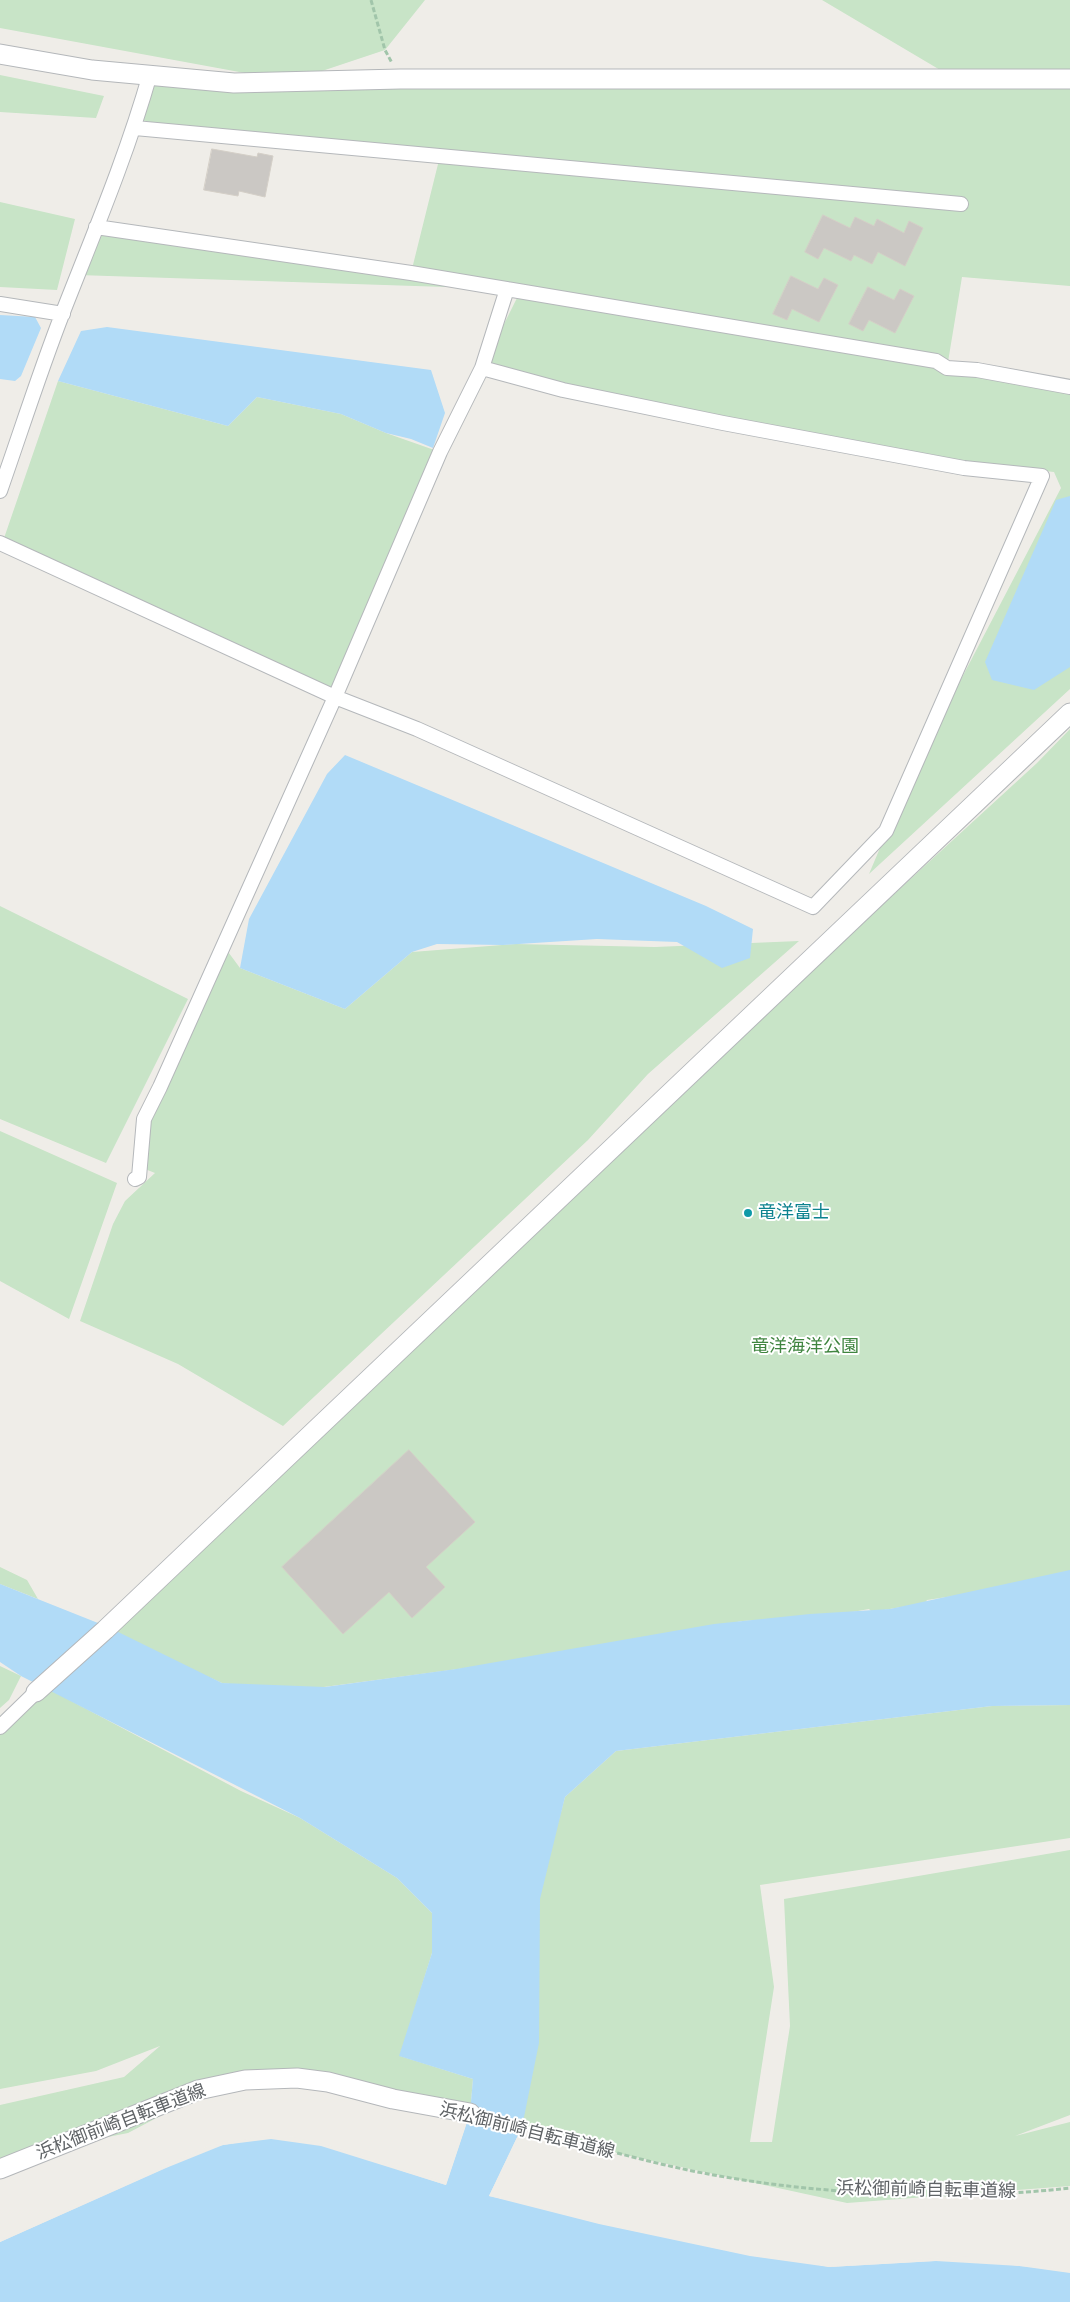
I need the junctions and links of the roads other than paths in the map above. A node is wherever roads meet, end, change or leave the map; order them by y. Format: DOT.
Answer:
graph roads {
  1 [pos="0,54"];
  2 [pos="150,74"];
  3 [pos="1070,79"];
  4 [pos="135,128"];
  5 [pos="962,204"];
  6 [pos="96,227"];
  7 [pos="507,289"];
  8 [pos="0,304"];
  9 [pos="63,314"];
  10 [pos="482,368"];
  11 [pos="1070,387"];
  12 [pos="0,491"];
  13 [pos="0,543"];
  14 [pos="335,697"];
  15 [pos="1070,713"];
  16 [pos="134,1179"];
  17 [pos="36,1692"];
  18 [pos="0,1726"];
  19 [pos="470,2113"];
  20 [pos="0,2170"];
  1 -- 2 [label="street"];
  2 -- 3 [label="street"];
  2 -- 4 [label="street"];
  4 -- 5 [label="street"];
  4 -- 6 [label="street"];
  6 -- 7 [label="street"];
  6 -- 9 [label="street"];
  7 -- 10 [label="street"];
  7 -- 11 [label="street"];
  8 -- 9 [label="street"];
  9 -- 12 [label="street"];
  10 -- 14 [label="street"];
  10 -- 14 [label="street"];
  13 -- 14 [label="street"];
  14 -- 16 [label="street"];
  15 -- 17 [label="street"];
  17 -- 18 [label="street"];
  19 -- 20 [label="street, 浜松御前崎自転車道線"];
}
